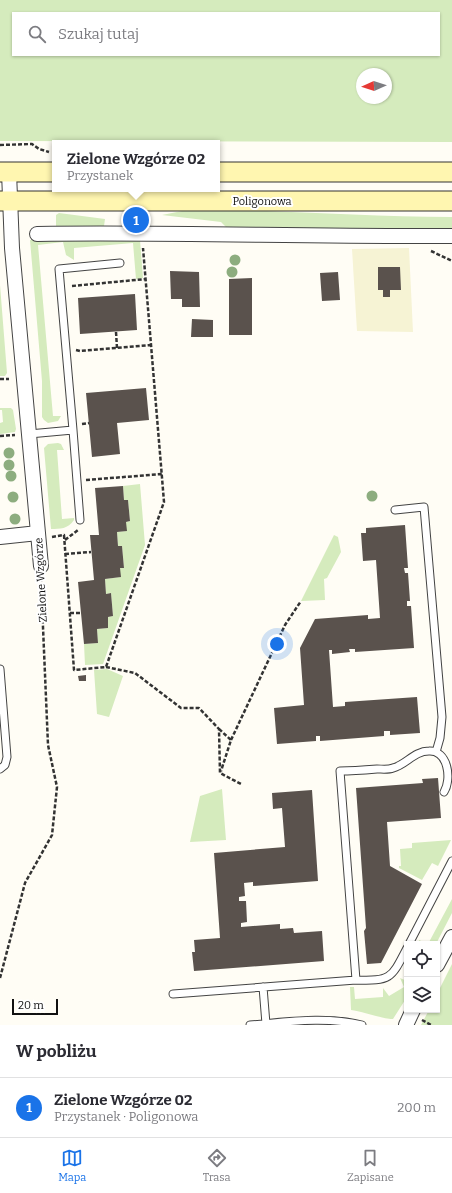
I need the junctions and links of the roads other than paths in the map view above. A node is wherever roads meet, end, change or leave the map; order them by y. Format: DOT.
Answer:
graph roads {
  1 [pos="4,172"];
  2 [pos="52,172"];
  3 [pos="220,172"];
  4 [pos="452,172"];
  5 [pos="5,201"];
  6 [pos="452,201"];
  7 [pos="36,234"];
  8 [pos="452,236"];
  9 [pos="120,263"];
  10 [pos="73,430"];
  11 [pos="25,434"];
  12 [pos="395,510"];
  13 [pos="81,523"];
  14 [pos="44,535"];
  15 [pos="0,537"];
  16 [pos="41,566"];
  17 [pos="0,669"];
  18 [pos="436,752"];
  19 [pos="0,769"];
  20 [pos="444,792"];
  21 [pos="452,861"];
  22 [pos="452,937"];
  23 [pos="411,941"];
  24 [pos="404,954"];
  25 [pos="440,959"];
  26 [pos="356,980"];
  27 [pos="263,987"];
  28 [pos="173,994"];
  29 [pos="417,1015"];
  30 [pos="266,1024"];
  31 [pos="250,1025"];
  32 [pos="362,1025"];
  33 [pos="406,1025"];
  1 -- 2 [label="main road"];
  1 -- 5 [label="street, Zielone Wzgórze"];
  3 -- 4 [label="main road"];
  5 -- 6 [label="main road, Poligonowa"];
  5 -- 11 [label="street, Zielone Wzgórze"];
  7 -- 8 [label="street"];
  9 -- 10 [label="lane"];
  10 -- 11 [label="lane"];
  10 -- 13 [label="lane"];
  11 -- 14 [label="street, Zielone Wzgórze"];
  12 -- 18 [label="lane"];
  14 -- 15 [label="street"];
  14 -- 16 [label="street, Zielone Wzgórze"];
  17 -- 19 [label="lane"];
  18 -- 20 [label="lane"];
  18 -- 26 [label="lane"];
  21 -- 23 [label="lane"];
  22 -- 25 [label="street"];
  24 -- 26 [label="lane"];
  26 -- 27 [label="lane"];
  27 -- 28 [label="lane"];
  27 -- 30 [label="lane"];
  29 -- 33 [label="street"];
  30 -- 31 [label="lane"];
  30 -- 32 [label="lane"];
}
